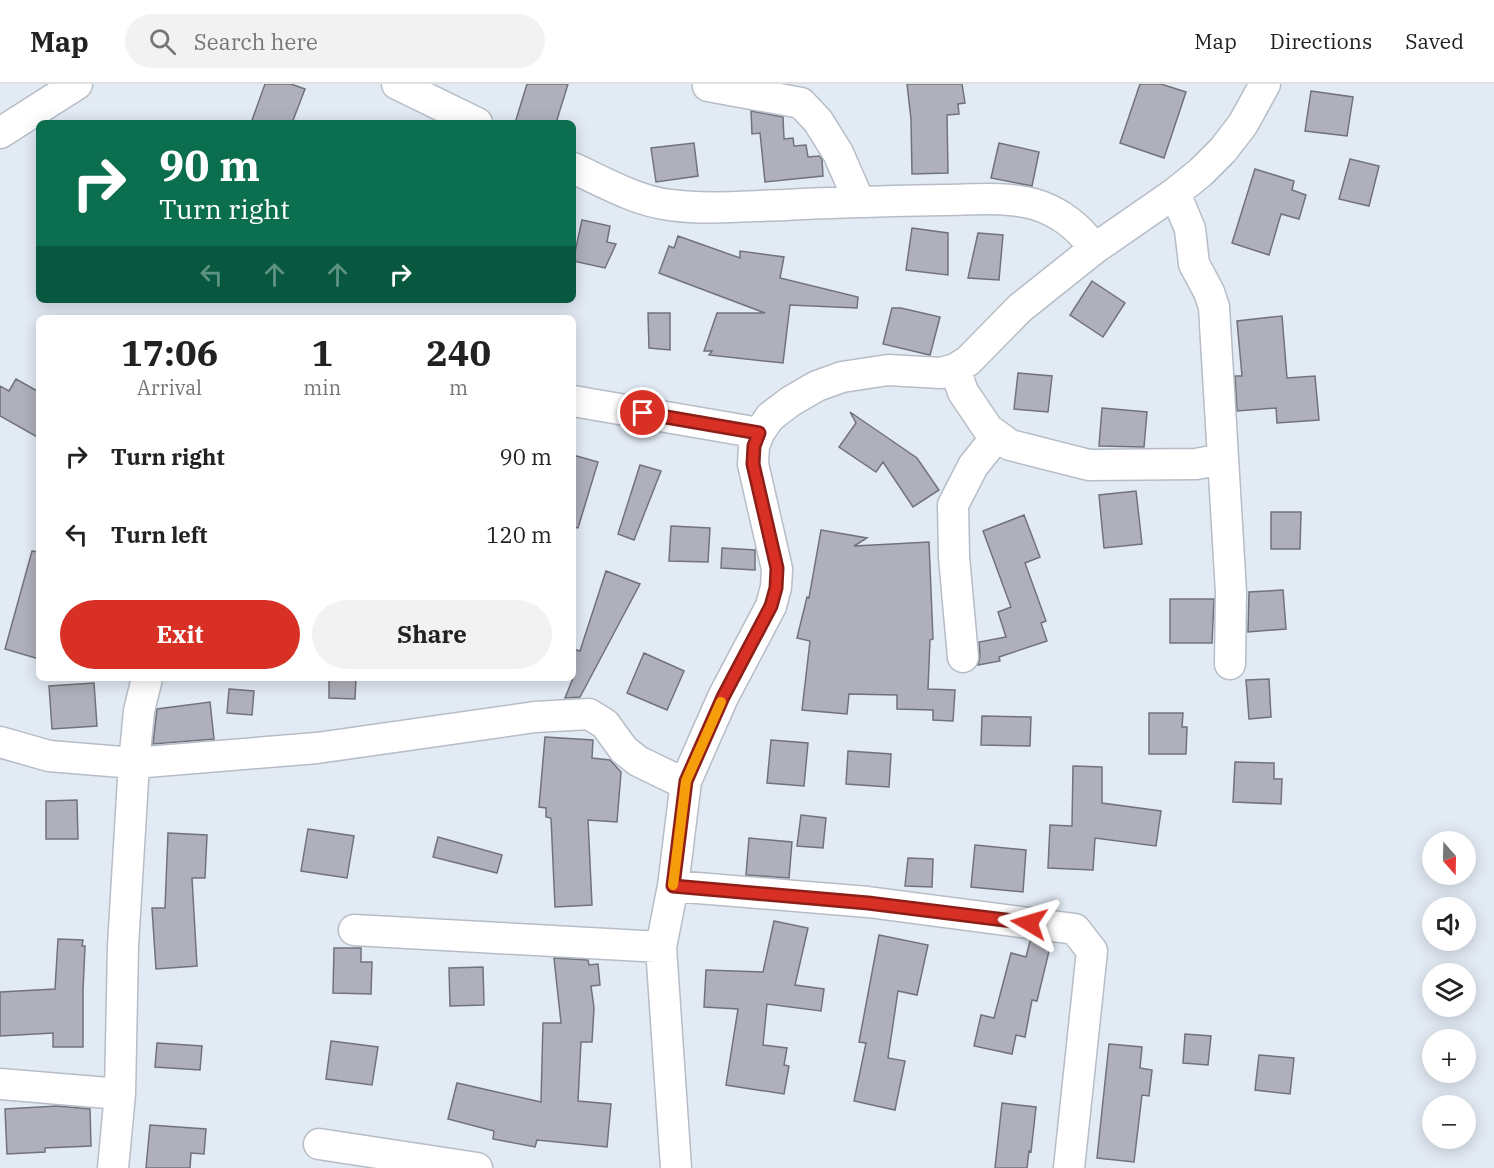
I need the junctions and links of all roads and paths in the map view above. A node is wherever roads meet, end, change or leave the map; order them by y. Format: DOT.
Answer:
graph roads {
  1 [pos="77,84"];
  2 [pos="397,84"];
  3 [pos="1264,84"];
  4 [pos="708,86"];
  5 [pos="471,120"];
  6 [pos="0,133"];
  7 [pos="576,169"];
  8 [pos="1175,193"];
  9 [pos="859,201"];
  10 [pos="1094,249"];
  11 [pos="955,369"];
  12 [pos="576,402"];
  13 [pos="759,433"];
  14 [pos="996,437"];
  15 [pos="1223,459"];
  16 [pos="963,657"];
  17 [pos="1230,664"];
  18 [pos="146,681"];
  19 [pos="0,742"];
  20 [pos="134,763"];
  21 [pos="686,781"];
  22 [pos="673,886"];
  23 [pos="354,930"];
  24 [pos="661,947"];
  25 [pos="0,1084"];
  26 [pos="120,1094"];
  27 [pos="319,1144"];
  28 [pos="113,1168"];
  29 [pos="477,1168"];
  30 [pos="676,1168"];
  31 [pos="1069,1168"];
  1 -- 6 [label="street"];
  2 -- 5 [label="street"];
  3 -- 8 [label="street"];
  4 -- 9 [label="street"];
  7 -- 9 [label="street"];
  8 -- 10 [label="street"];
  8 -- 15 [label="street"];
  9 -- 10 [label="street"];
  10 -- 11 [label="street"];
  11 -- 13 [label="street"];
  11 -- 14 [label="street"];
  12 -- 13 [label="street"];
  13 -- 21 [label="street"];
  14 -- 15 [label="street"];
  14 -- 16 [label="street"];
  15 -- 17 [label="street"];
  18 -- 20 [label="street"];
  19 -- 20 [label="street"];
  20 -- 21 [label="street"];
  20 -- 26 [label="street"];
  21 -- 22 [label="street"];
  22 -- 24 [label="street"];
  22 -- 31 [label="street"];
  23 -- 24 [label="street"];
  24 -- 30 [label="street"];
  25 -- 26 [label="street"];
  26 -- 28 [label="street"];
  27 -- 29 [label="street"];
}
